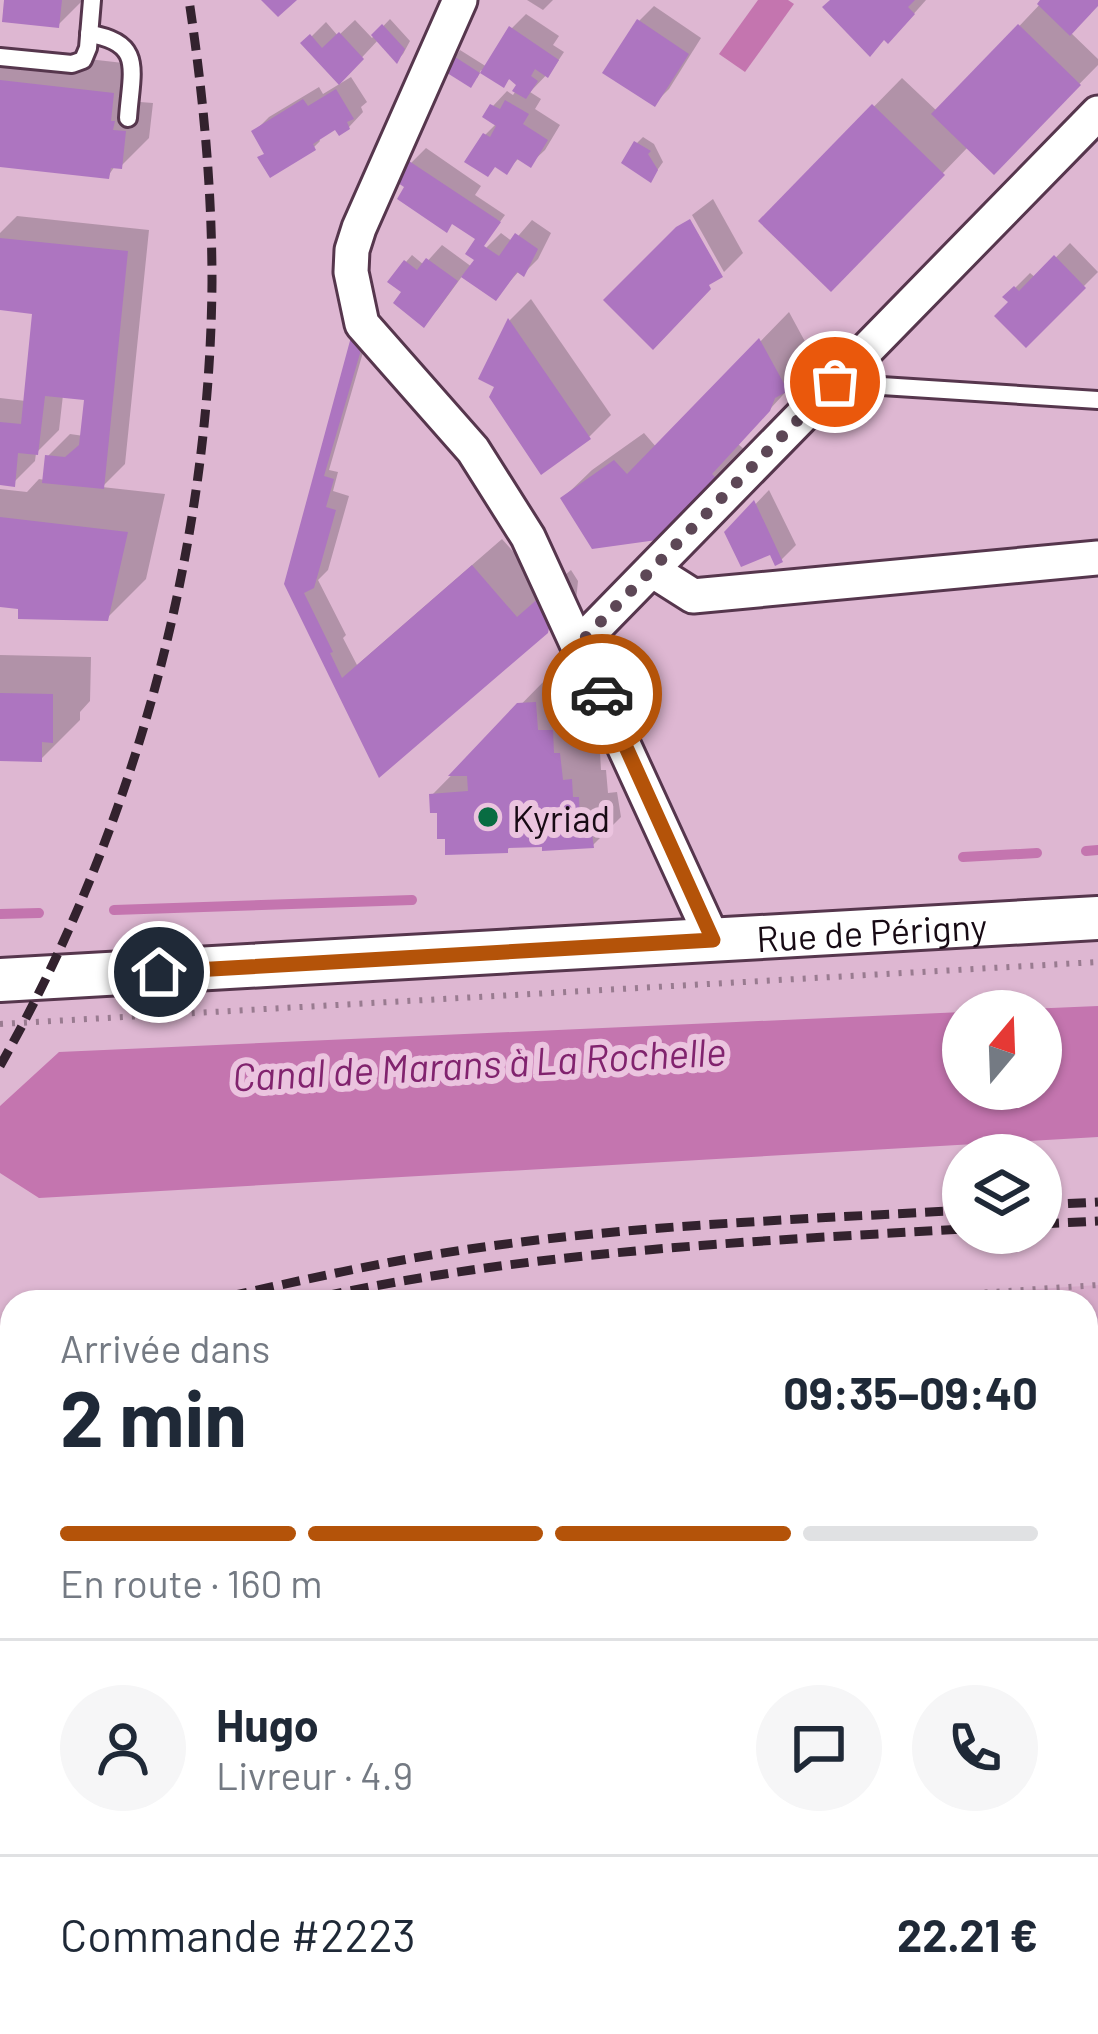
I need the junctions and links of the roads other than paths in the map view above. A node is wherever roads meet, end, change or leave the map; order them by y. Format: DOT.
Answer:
graph roads {
  1 [pos="92,0"];
  2 [pos="460,0"];
  3 [pos="89,34"];
  4 [pos="0,57"];
  5 [pos="1098,112"];
  6 [pos="128,118"];
  7 [pos="835,382"];
  8 [pos="1098,400"];
  9 [pos="1098,558"];
  10 [pos="652,570"];
  11 [pos="579,644"];
  12 [pos="1098,918"];
  13 [pos="713,940"];
  14 [pos="0,980"];
  1 -- 3 [label="lane"];
  2 -- 11 [label="street"];
  3 -- 4 [label="lane"];
  3 -- 6 [label="lane"];
  5 -- 7 [label="street"];
  7 -- 8 [label="lane"];
  7 -- 10 [label="street"];
  9 -- 10 [label="street"];
  10 -- 11 [label="street"];
  11 -- 13 [label="street"];
  12 -- 13 [label="street, Rue de Périgny"];
  13 -- 14 [label="street, Rue de Périgny"];
}
